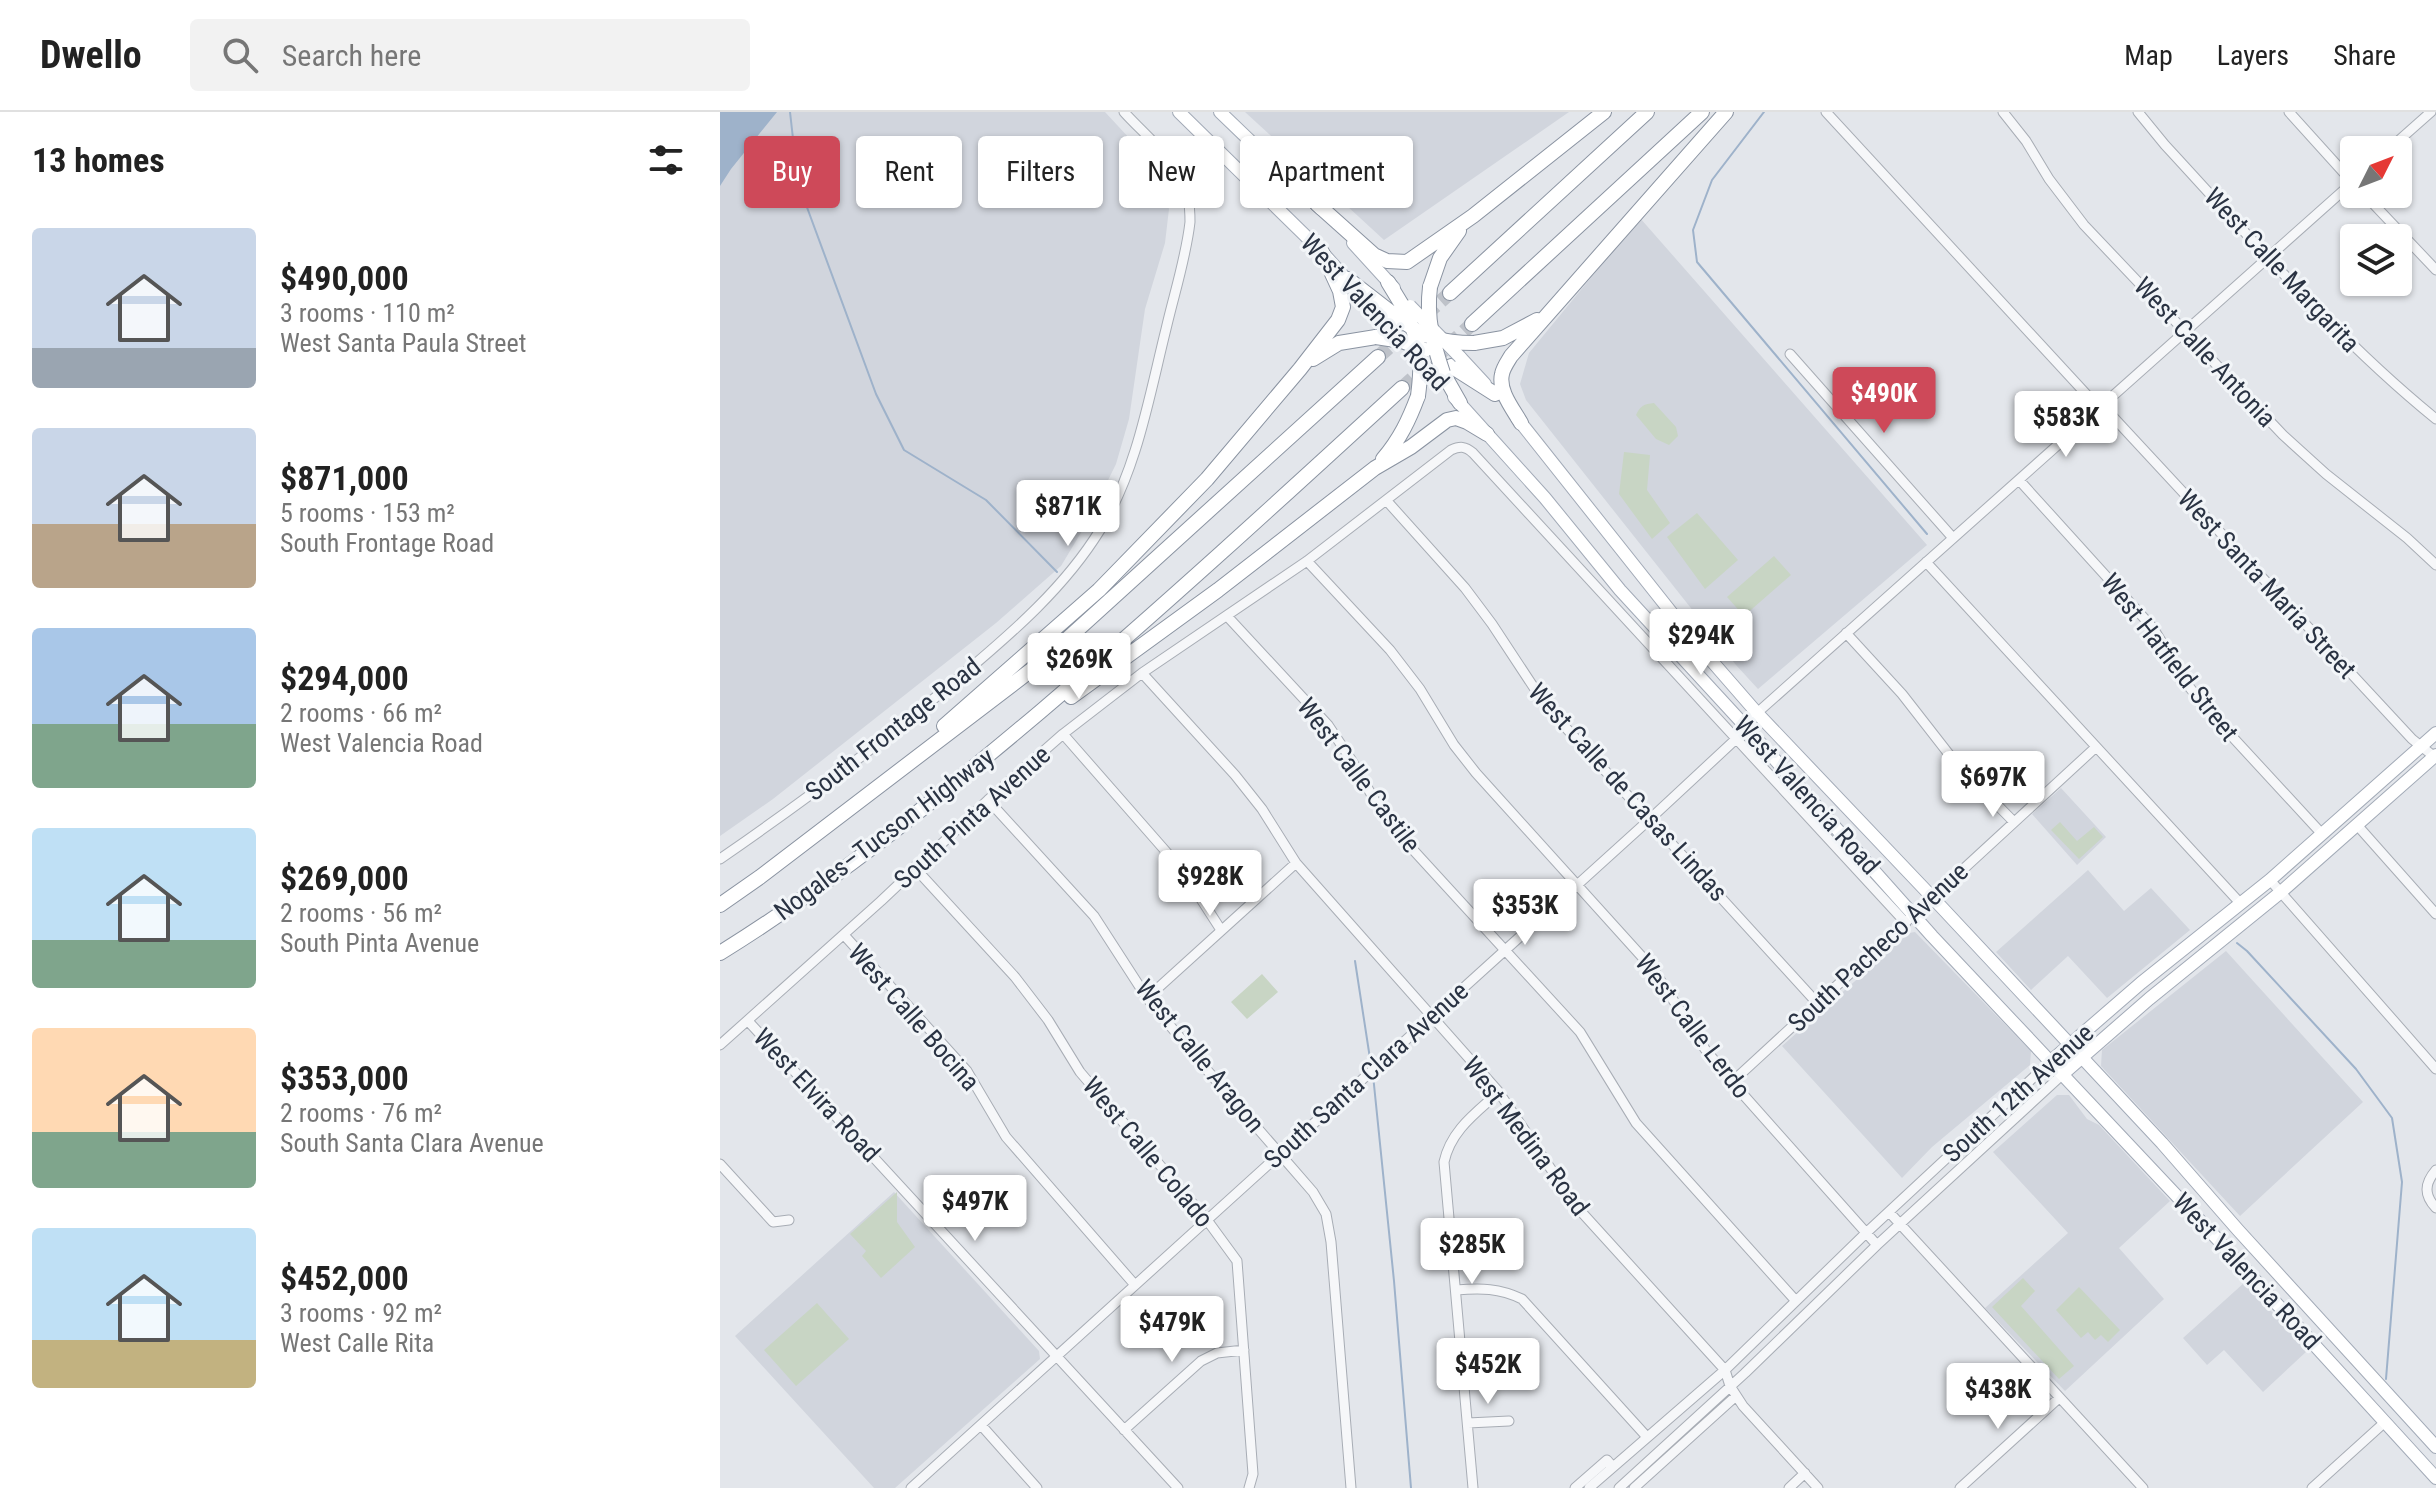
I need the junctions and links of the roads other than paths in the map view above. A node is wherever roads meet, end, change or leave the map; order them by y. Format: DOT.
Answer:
graph roads {
  1 [pos="1124,112"];
  2 [pos="1179,112"];
  3 [pos="1220,112"];
  4 [pos="1604,112"];
  5 [pos="1647,112"];
  6 [pos="1702,112"];
  7 [pos="1726,112"];
  8 [pos="1826,112"];
  9 [pos="2003,112"];
  10 [pos="2138,112"];
  11 [pos="2289,112"];
  12 [pos="2431,112"];
  13 [pos="1245,136"];
  14 [pos="2404,136"];
  15 [pos="2340,168"];
  16 [pos="2340,193"];
  17 [pos="1321,208"];
  18 [pos="1321,208"];
  19 [pos="2377,208"];
  20 [pos="1473,216"];
  21 [pos="1322,252"];
  22 [pos="2269,256"];
  23 [pos="2436,270"];
  24 [pos="1348,279"];
  25 [pos="1388,282"];
  26 [pos="1450,293"];
  27 [pos="1547,313"];
  28 [pos="1400,315"];
  29 [pos="1472,324"];
  30 [pos="2186,331"];
  31 [pos="1427,336"];
  32 [pos="1402,341"];
  33 [pos="1442,349"];
  34 [pos="1790,354"];
  35 [pos="1378,357"];
  36 [pos="1423,364"];
  37 [pos="1448,368"];
  38 [pos="1300,369"];
  39 [pos="1402,388"];
  40 [pos="1495,394"];
  41 [pos="1460,403"];
  42 [pos="2100,407"];
  43 [pos="2436,419"];
  44 [pos="1521,423"];
  45 [pos="1487,434"];
  46 [pos="1473,453"];
  47 [pos="1375,468"];
  48 [pos="2019,480"];
  49 [pos="1386,500"];
  50 [pos="1953,538"];
  51 [pos="1307,561"];
  52 [pos="1926,562"];
  53 [pos="2436,565"];
  54 [pos="1227,616"];
  55 [pos="1846,633"];
  56 [pos="1142,673"];
  57 [pos="1757,713"];
  58 [pos="1746,727"];
  59 [pos="2436,733"];
  60 [pos="1063,734"];
  61 [pos="1736,739"];
  62 [pos="2096,747"];
  63 [pos="2421,747"];
  64 [pos="2435,757"];
  65 [pos="975,767"];
  66 [pos="988,800"];
  67 [pos="848,810"];
  68 [pos="1650,819"];
  69 [pos="2014,822"];
  70 [pos="2357,825"];
  71 [pos="2322,834"];
  72 [pos="720,859"];
  73 [pos="1296,863"];
  74 [pos="914,867"];
  75 [pos="2270,880"];
  76 [pos="1577,884"];
  77 [pos="2281,892"];
  78 [pos="1932,897"];
  79 [pos="2241,904"];
  80 [pos="720,905"];
  81 [pos="2436,914"];
  82 [pos="1910,918"];
  83 [pos="2214,925"];
  84 [pos="1221,930"];
  85 [pos="844,935"];
  86 [pos="1505,949"];
  87 [pos="720,953"];
  88 [pos="2207,953"];
  89 [pos="1147,998"];
  90 [pos="1818,1004"];
  91 [pos="1431,1016"];
  92 [pos="748,1021"];
  93 [pos="2070,1044"];
  94 [pos="720,1045"];
  95 [pos="2082,1058"];
  96 [pos="2051,1061"];
  97 [pos="2436,1069"];
  98 [pos="2063,1074"];
  99 [pos="1732,1082"];
  100 [pos="1499,1092"];
  101 [pos="1280,1153"];
  102 [pos="720,1164"];
  103 [pos="2436,1170"];
  104 [pos="2436,1208"];
  105 [pos="1889,1212"];
  106 [pos="789,1220"];
  107 [pos="1207,1220"];
  108 [pos="1900,1225"];
  109 [pos="2238,1230"];
  110 [pos="1866,1233"];
  111 [pos="2222,1244"];
  112 [pos="1877,1245"];
  113 [pos="1135,1285"];
  114 [pos="1456,1290"];
  115 [pos="1796,1301"];
  116 [pos="1244,1350"];
  117 [pos="1057,1356"];
  118 [pos="1725,1370"];
  119 [pos="1730,1386"];
  120 [pos="1736,1396"];
  121 [pos="2059,1398"];
  122 [pos="2400,1408"];
  123 [pos="1509,1421"];
  124 [pos="2385,1422"];
  125 [pos="1468,1423"];
  126 [pos="981,1425"];
  127 [pos="1124,1430"];
  128 [pos="1647,1437"];
  129 [pos="2436,1447"];
  130 [pos="1613,1467"];
  131 [pos="1805,1473"];
  132 [pos="2436,1478"];
  133 [pos="2136,1486"];
  134 [pos="911,1488"];
  135 [pos="1037,1488"];
  136 [pos="1178,1488"];
  137 [pos="1249,1488"];
  138 [pos="1351,1488"];
  139 [pos="1473,1488"];
  140 [pos="1575,1488"];
  141 [pos="1589,1488"];
  142 [pos="1619,1488"];
  143 [pos="1634,1488"];
  144 [pos="1789,1488"];
  145 [pos="1818,1488"];
  146 [pos="1960,1488"];
  147 [pos="2312,1488"];
  1 -- 72 [label="street, South Frontage Road"];
  2 -- 21 [label="main road, West Valencia Road"];
  3 -- 13 [label="main road, West Valencia Road"];
  4 -- 20 [label="highway"];
  5 -- 26 [label="highway"];
  6 -- 29 [label="highway"];
  7 -- 27 [label="highway"];
  8 -- 42 [label="street, West Santa Maria Street"];
  9 -- 30 [label="street, West Calle Antonia"];
  10 -- 22 [label="street, West Calle Margarita"];
  11 -- 15 [label="street"];
  12 -- 14 [label="street"];
  16 -- 22 [label="street, South Santa Clara Avenue"];
  17 -- 20 [label="highway"];
  18 -- 25 [label="main road, West Valencia Road"];
  19 -- 23 [label="street"];
  20 -- 31 [label="highway, bridge"];
  21 -- 24 [label="main road, West Valencia Road"];
  21 -- 38 [label="highway"];
  22 -- 30 [label="street, South Santa Clara Avenue"];
  22 -- 43 [label="street, West Calle Margarita"];
  24 -- 28 [label="highway"];
  25 -- 28 [label="highway"];
  27 -- 33 [label="highway, bridge"];
  27 -- 44 [label="highway"];
  28 -- 31 [label="main road, West Valencia Road, bridge"];
  28 -- 31 [label="highway, bridge"];
  28 -- 32 [label="main road, West Valencia Road, bridge"];
  30 -- 42 [label="street, South Santa Clara Avenue"];
  30 -- 53 [label="street, West Calle Antonia"];
  31 -- 32 [label="highway, bridge"];
  31 -- 33 [label="highway, bridge"];
  31 -- 33 [label="main road, West Valencia Road, bridge"];
  31 -- 36 [label="highway, bridge"];
  32 -- 36 [label="main road, West Valencia Road, bridge"];
  32 -- 38 [label="highway, bridge"];
  33 -- 37 [label="highway, bridge"];
  33 -- 37 [label="main road, West Valencia Road, bridge"];
  34 -- 50 [label="street"];
  35 -- 67 [label="highway, Nogales–Tucson Highway"];
  36 -- 37 [label="main road, West Valencia Road, bridge"];
  36 -- 47 [label="highway, bridge"];
  37 -- 40 [label="highway"];
  37 -- 41 [label="highway"];
  38 -- 67 [label="highway"];
  39 -- 65 [label="highway, Nogales–Tucson Highway"];
  40 -- 44 [label="main road, West Valencia Road"];
  41 -- 45 [label="main road, West Valencia Road"];
  42 -- 48 [label="street, South Santa Clara Avenue"];
  42 -- 63 [label="street, West Santa Maria Street"];
  44 -- 57 [label="main road, West Valencia Road"];
  45 -- 47 [label="highway"];
  45 -- 58 [label="main road, West Valencia Road"];
  46 -- 49 [label="street, South Pinta Avenue"];
  46 -- 61 [label="street, West Valencia Road"];
  47 -- 65 [label="highway"];
  48 -- 50 [label="street, South Santa Clara Avenue"];
  48 -- 71 [label="street, West Hatfield Street"];
  49 -- 51 [label="street, South Pinta Avenue"];
  49 -- 68 [label="street, West Calle de Casas Lindas"];
  50 -- 52 [label="street, South Santa Clara Avenue"];
  51 -- 54 [label="street, South Pinta Avenue"];
  51 -- 76 [label="street, West Calle Lerdo"];
  52 -- 55 [label="street, South Santa Clara Avenue"];
  52 -- 62 [label="street"];
  54 -- 56 [label="street, South Pinta Avenue"];
  54 -- 86 [label="street, West Calle Castile"];
  55 -- 57 [label="street, South Santa Clara Avenue"];
  55 -- 69 [label="street"];
  56 -- 60 [label="street, South Pinta Avenue"];
  56 -- 73 [label="street, West Medina Road"];
  57 -- 58 [label="street, South Santa Clara Avenue"];
  57 -- 78 [label="main road, West Valencia Road"];
  58 -- 61 [label="street, South Santa Clara Avenue"];
  58 -- 82 [label="main road, West Valencia Road"];
  59 -- 63 [label="main road, South 12th Avenue"];
  60 -- 66 [label="street, South Pinta Avenue"];
  60 -- 84 [label="street"];
  61 -- 68 [label="street, South Santa Clara Avenue"];
  61 -- 82 [label="street, West Valencia Road"];
  62 -- 69 [label="street, South Pacheco Avenue"];
  62 -- 79 [label="street"];
  63 -- 64 [label="street, West Santa Maria Street"];
  63 -- 71 [label="main road, South 12th Avenue"];
  64 -- 70 [label="main road, South 12th Avenue"];
  65 -- 87 [label="highway, Nogales–Tucson Highway"];
  66 -- 74 [label="street, South Pinta Avenue"];
  66 -- 89 [label="street, West Calle Aragon"];
  67 -- 80 [label="highway, Nogales–Tucson Highway"];
  68 -- 76 [label="street, South Santa Clara Avenue"];
  68 -- 90 [label="street, West Calle de Casas Lindas"];
  69 -- 78 [label="street, South Pacheco Avenue"];
  70 -- 77 [label="main road, South 12th Avenue"];
  70 -- 81 [label="street"];
  71 -- 75 [label="main road, South 12th Avenue"];
  73 -- 84 [label="street"];
  73 -- 91 [label="street, West Medina Road"];
  74 -- 85 [label="street, South Pinta Avenue"];
  74 -- 107 [label="street, West Calle Colado"];
  75 -- 77 [label="street"];
  75 -- 79 [label="main road, South 12th Avenue"];
  76 -- 86 [label="street, South Santa Clara Avenue"];
  76 -- 99 [label="street, West Calle Lerdo"];
  77 -- 88 [label="main road, South 12th Avenue"];
  77 -- 97 [label="street"];
  78 -- 82 [label="street, South Pacheco Avenue"];
  78 -- 93 [label="main road, West Valencia Road"];
  79 -- 83 [label="main road, South 12th Avenue"];
  82 -- 90 [label="street, South Pacheco Avenue"];
  82 -- 96 [label="main road, West Valencia Road"];
  83 -- 88 [label="main road"];
  83 -- 93 [label="main road, South 12th Avenue"];
  84 -- 89 [label="street"];
  85 -- 92 [label="street, South Pinta Avenue"];
  85 -- 113 [label="street, West Calle Bocina"];
  86 -- 91 [label="street, South Santa Clara Avenue"];
  86 -- 115 [label="street, West Calle Castile"];
  88 -- 95 [label="main road, South 12th Avenue"];
  89 -- 101 [label="street, West Calle Aragon"];
  90 -- 99 [label="street, South Pacheco Avenue"];
  91 -- 100 [label="street, West Medina Road"];
  91 -- 101 [label="street, South Santa Clara Avenue"];
  92 -- 94 [label="street, South Pinta Avenue"];
  92 -- 117 [label="street, West Elvira Road"];
  93 -- 95 [label="main road, West Valencia Road"];
  93 -- 96 [label="main road, South 12th Avenue"];
  95 -- 98 [label="main road, South 12th Avenue"];
  95 -- 109 [label="main road, West Valencia Road"];
  96 -- 98 [label="main road, West Valencia Road"];
  96 -- 105 [label="street, South 12th Avenue"];
  98 -- 108 [label="street, South 12th Avenue"];
  98 -- 111 [label="main road, West Valencia Road"];
  99 -- 110 [label="street, West Calle Lerdo"];
  100 -- 114 [label="street"];
  100 -- 118 [label="street, West Medina Road"];
  101 -- 107 [label="street, South Santa Clara Avenue"];
  101 -- 138 [label="street, West Calle Aragon"];
  102 -- 106 [label="street"];
  103 -- 104 [label="street"];
  105 -- 108 [label="street"];
  105 -- 110 [label="street, South 12th Avenue"];
  107 -- 113 [label="street, South Santa Clara Avenue"];
  107 -- 116 [label="street, West Calle Colado"];
  108 -- 112 [label="street, South 12th Avenue"];
  108 -- 121 [label="street"];
  109 -- 111 [label="main road"];
  109 -- 122 [label="main road, West Valencia Road"];
  110 -- 112 [label="street, West Calle Lerdo"];
  110 -- 115 [label="street, South 12th Avenue"];
  111 -- 124 [label="main road, West Valencia Road"];
  112 -- 119 [label="street, South 12th Avenue"];
  113 -- 117 [label="street, South Santa Clara Avenue"];
  114 -- 125 [label="street"];
  114 -- 128 [label="street"];
  115 -- 118 [label="street, South 12th Avenue"];
  116 -- 127 [label="street"];
  116 -- 137 [label="street, West Calle Colado"];
  117 -- 126 [label="street, South Santa Clara Avenue"];
  117 -- 127 [label="street, West Elvira Road"];
  118 -- 119 [label="street, West Medina Road"];
  118 -- 128 [label="street, South 12th Avenue"];
  119 -- 120 [label="street, West Medina Road"];
  119 -- 142 [label="street, South 12th Avenue"];
  120 -- 131 [label="street, West Medina Road"];
  120 -- 143 [label="street"];
  121 -- 133 [label="street"];
  121 -- 146 [label="street"];
  122 -- 124 [label="main road"];
  122 -- 129 [label="main road, West Valencia Road"];
  123 -- 125 [label="street"];
  124 -- 132 [label="main road, West Valencia Road"];
  124 -- 147 [label="street"];
  125 -- 139 [label="street"];
  126 -- 134 [label="street, South Santa Clara Avenue"];
  126 -- 135 [label="street"];
  127 -- 136 [label="street, West Elvira Road"];
  128 -- 130 [label="street, South 12th Avenue"];
  130 -- 140 [label="street, South 12th Avenue"];
  130 -- 141 [label="street, South 12th Avenue"];
  131 -- 144 [label="street"];
  131 -- 145 [label="street, West Medina Road"];
}
